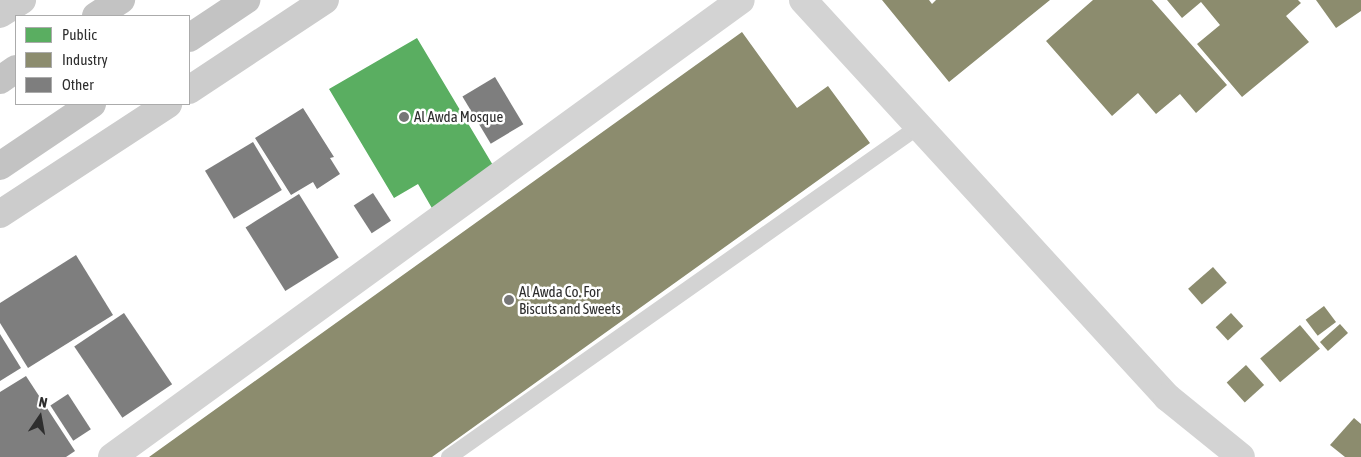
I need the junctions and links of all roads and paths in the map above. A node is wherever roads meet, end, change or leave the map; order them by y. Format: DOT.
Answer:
graph roads {
  1 [pos="22,0"];
  2 [pos="121,0"];
  3 [pos="246,0"];
  4 [pos="325,0"];
  5 [pos="741,0"];
  6 [pos="803,0"];
  7 [pos="0,14"];
  8 [pos="98,15"];
  9 [pos="190,37"];
  10 [pos="15,71"];
  11 [pos="0,80"];
  12 [pos="190,89"];
  13 [pos="91,105"];
  14 [pos="166,105"];
  15 [pos="918,127"];
  16 [pos="0,166"];
  17 [pos="0,214"];
  18 [pos="112,457"];
  19 [pos="449,457"];
  20 [pos="1241,457"];
  1 -- 7 [label="main road"];
  2 -- 8 [label="highway"];
  3 -- 9 [label="highway"];
  4 -- 12 [label="main road"];
  5 -- 18 [label="street"];
  6 -- 15 [label="street"];
  10 -- 11 [label="highway"];
  13 -- 16 [label="highway"];
  14 -- 17 [label="main road"];
  15 -- 19 [label="lane"];
  15 -- 20 [label="street"];
}
